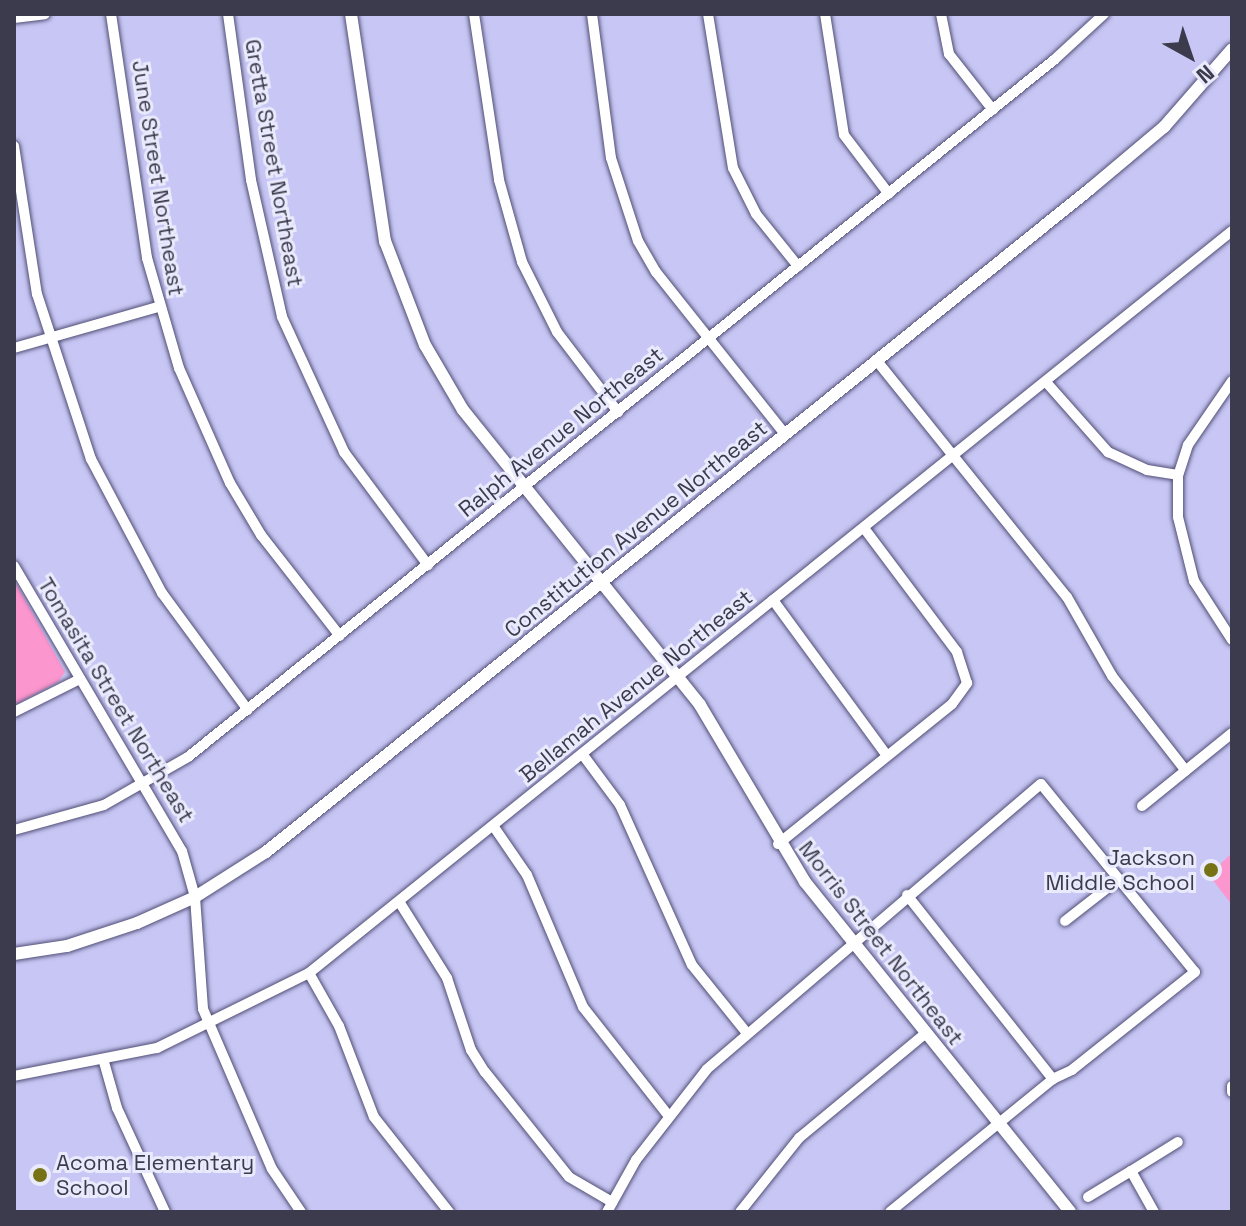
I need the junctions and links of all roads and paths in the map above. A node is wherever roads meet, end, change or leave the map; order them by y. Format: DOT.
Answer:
graph roads {
  1 [pos="45,14"];
  2 [pos="111,14"];
  3 [pos="228,14"];
  4 [pos="351,14"];
  5 [pos="474,14"];
  6 [pos="592,14"];
  7 [pos="708,14"];
  8 [pos="825,14"];
  9 [pos="941,14"];
  10 [pos="1097,16"];
  11 [pos="14,18"];
  12 [pos="1232,49"];
  13 [pos="993,110"];
  14 [pos="14,146"];
  15 [pos="889,194"];
  16 [pos="1232,231"];
  17 [pos="798,266"];
  18 [pos="158,307"];
  19 [pos="50,338"];
  20 [pos="708,339"];
  21 [pos="14,348"];
  22 [pos="877,361"];
  23 [pos="1232,381"];
  24 [pos="1046,382"];
  25 [pos="618,412"];
  26 [pos="785,434"];
  27 [pos="954,456"];
  28 [pos="1178,475"];
  29 [pos="523,489"];
  30 [pos="864,528"];
  31 [pos="428,565"];
  32 [pos="14,566"];
  33 [pos="602,583"];
  34 [pos="773,600"];
  35 [pos="340,636"];
  36 [pos="1232,640"];
  37 [pos="678,678"];
  38 [pos="80,679"];
  39 [pos="248,710"];
  40 [pos="14,712"];
  41 [pos="1232,733"];
  42 [pos="583,755"];
  43 [pos="887,756"];
  44 [pos="1186,771"];
  45 [pos="146,783"];
  46 [pos="1142,806"];
  47 [pos="494,827"];
  48 [pos="14,830"];
  49 [pos="778,844"];
  50 [pos="1119,879"];
  51 [pos="907,895"];
  52 [pos="195,897"];
  53 [pos="400,903"];
  54 [pos="1065,921"];
  55 [pos="854,943"];
  56 [pos="14,954"];
  57 [pos="309,973"];
  58 [pos="210,1026"];
  59 [pos="746,1032"];
  60 [pos="926,1033"];
  61 [pos="104,1062"];
  62 [pos="14,1076"];
  63 [pos="1053,1079"];
  64 [pos="1232,1086"];
  65 [pos="1232,1092"];
  66 [pos="668,1115"];
  67 [pos="998,1123"];
  68 [pos="1178,1142"];
  69 [pos="1131,1171"];
  70 [pos="1088,1197"];
  71 [pos="610,1207"];
  72 [pos="165,1212"];
  73 [pos="301,1212"];
  74 [pos="449,1212"];
  75 [pos="740,1212"];
  76 [pos="890,1212"];
  77 [pos="1070,1212"];
  78 [pos="1154,1212"];
  1 -- 11 [label="street"];
  2 -- 18 [label="street, June Street Northeast"];
  3 -- 31 [label="street, Gretta Street Northeast"];
  4 -- 29 [label="street, Morris Street Northeast"];
  5 -- 25 [label="street"];
  6 -- 20 [label="street"];
  7 -- 17 [label="street"];
  8 -- 15 [label="street"];
  9 -- 13 [label="street"];
  10 -- 13 [label="street, Ralph Avenue Northeast"];
  12 -- 22 [label="street, Constitution Avenue Northeast"];
  13 -- 15 [label="street, Ralph Avenue Northeast"];
  14 -- 19 [label="street"];
  15 -- 17 [label="street, Ralph Avenue Northeast"];
  16 -- 24 [label="street, Bellamah Avenue Northeast"];
  17 -- 20 [label="street, Ralph Avenue Northeast"];
  18 -- 19 [label="street"];
  18 -- 35 [label="street, June Street Northeast"];
  19 -- 21 [label="street"];
  19 -- 39 [label="street"];
  20 -- 25 [label="street, Ralph Avenue Northeast"];
  20 -- 26 [label="street"];
  22 -- 26 [label="street, Constitution Avenue Northeast"];
  22 -- 27 [label="street"];
  23 -- 28 [label="street"];
  24 -- 27 [label="street, Bellamah Avenue Northeast"];
  24 -- 28 [label="street"];
  25 -- 29 [label="street, Ralph Avenue Northeast"];
  26 -- 33 [label="street, Constitution Avenue Northeast"];
  27 -- 30 [label="street, Bellamah Avenue Northeast"];
  27 -- 44 [label="street"];
  28 -- 36 [label="street"];
  29 -- 31 [label="street, Ralph Avenue Northeast"];
  29 -- 33 [label="street, Morris Street Northeast"];
  30 -- 34 [label="street, Bellamah Avenue Northeast"];
  30 -- 43 [label="street"];
  31 -- 35 [label="street, Ralph Avenue Northeast"];
  32 -- 38 [label="street, Tomasita Street Northeast"];
  33 -- 37 [label="street, Morris Street Northeast"];
  33 -- 52 [label="street, Constitution Avenue Northeast"];
  34 -- 37 [label="street, Bellamah Avenue Northeast"];
  34 -- 43 [label="street"];
  35 -- 39 [label="street, Ralph Avenue Northeast"];
  37 -- 42 [label="street, Bellamah Avenue Northeast"];
  37 -- 49 [label="street, Morris Street Northeast"];
  38 -- 40 [label="street"];
  38 -- 45 [label="street, Tomasita Street Northeast"];
  39 -- 45 [label="street, Ralph Avenue Northeast"];
  41 -- 44 [label="street"];
  42 -- 47 [label="street, Bellamah Avenue Northeast"];
  42 -- 59 [label="street"];
  43 -- 49 [label="street"];
  44 -- 46 [label="street"];
  45 -- 48 [label="street, Ralph Avenue Northeast"];
  45 -- 52 [label="street, Tomasita Street Northeast"];
  47 -- 53 [label="street, Bellamah Avenue Northeast"];
  47 -- 66 [label="street"];
  49 -- 55 [label="street, Morris Street Northeast"];
  50 -- 51 [label="street"];
  50 -- 54 [label="street"];
  50 -- 63 [label="street"];
  51 -- 55 [label="street"];
  51 -- 63 [label="street"];
  52 -- 56 [label="street, Constitution Avenue Northeast"];
  52 -- 58 [label="street, Tomasita Street Northeast"];
  53 -- 57 [label="street, Bellamah Avenue Northeast"];
  53 -- 71 [label="street"];
  55 -- 59 [label="street"];
  55 -- 60 [label="street, Morris Street Northeast"];
  57 -- 58 [label="street, Bellamah Avenue Northeast"];
  57 -- 74 [label="street"];
  58 -- 61 [label="street, Bellamah Avenue Northeast"];
  58 -- 73 [label="street, Tomasita Street Northeast"];
  59 -- 66 [label="street"];
  60 -- 67 [label="street, Morris Street Northeast"];
  60 -- 75 [label="street"];
  61 -- 62 [label="street, Bellamah Avenue Northeast"];
  61 -- 72 [label="street"];
  63 -- 67 [label="street"];
  64 -- 65 [label="street"];
  66 -- 71 [label="street"];
  67 -- 76 [label="street"];
  67 -- 77 [label="street, Morris Street Northeast"];
  68 -- 69 [label="street"];
  69 -- 70 [label="street"];
  69 -- 78 [label="street"];
}
